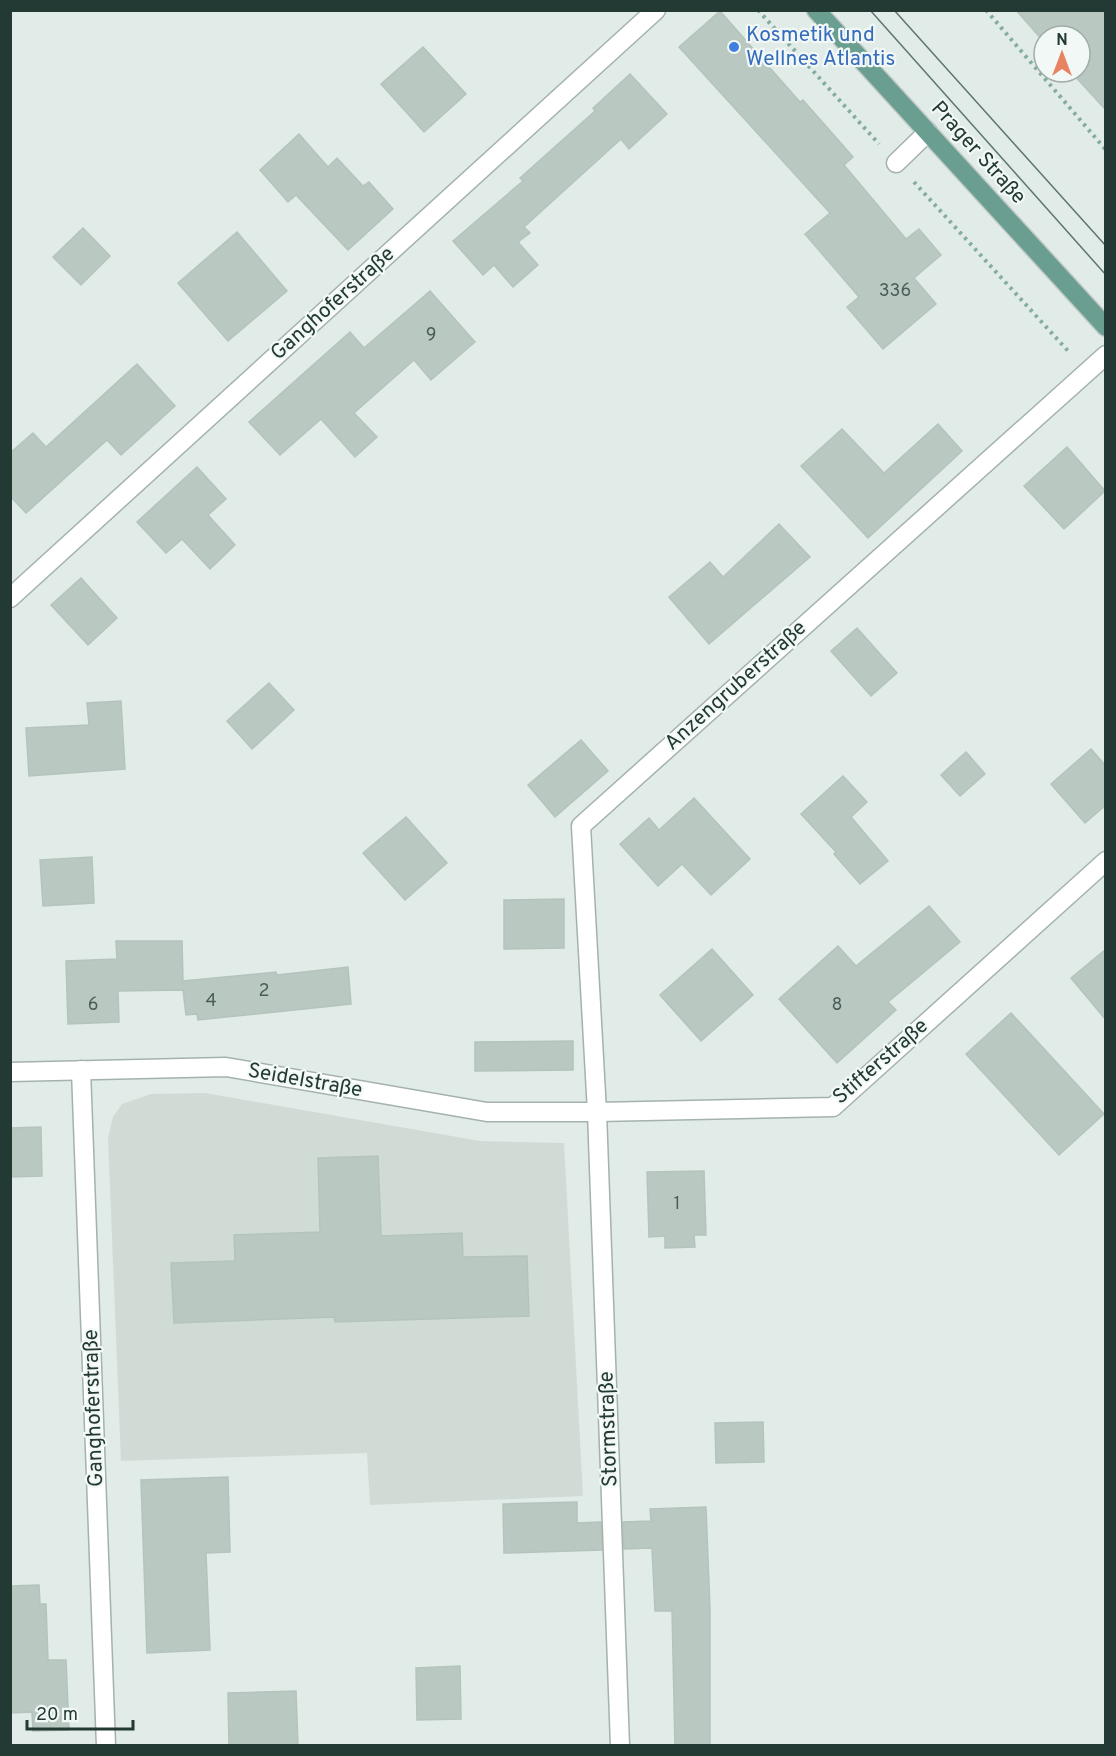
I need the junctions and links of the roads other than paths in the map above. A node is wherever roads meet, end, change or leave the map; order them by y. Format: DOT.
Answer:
graph roads {
  1 [pos="656,10"];
  2 [pos="816,10"];
  3 [pos="928,132"];
  4 [pos="896,163"];
  5 [pos="1106,327"];
  6 [pos="1106,355"];
  7 [pos="10,598"];
  8 [pos="1106,861"];
  9 [pos="81,1070"];
  10 [pos="10,1072"];
  11 [pos="597,1112"];
  12 [pos="106,1746"];
  13 [pos="620,1746"];
  1 -- 7 [label="street, Ganghoferstraße"];
  2 -- 3 [label="main road, Prager Straße"];
  3 -- 4 [label="street"];
  3 -- 5 [label="main road, Prager Straße"];
  6 -- 11 [label="street, Anzengruberstraße"];
  8 -- 11 [label="street, Stifterstraße"];
  9 -- 10 [label="street, Seidelstraße"];
  9 -- 11 [label="street, Seidelstraße"];
  9 -- 12 [label="street, Ganghoferstraße"];
  11 -- 13 [label="street, Stormstraße"];
}
